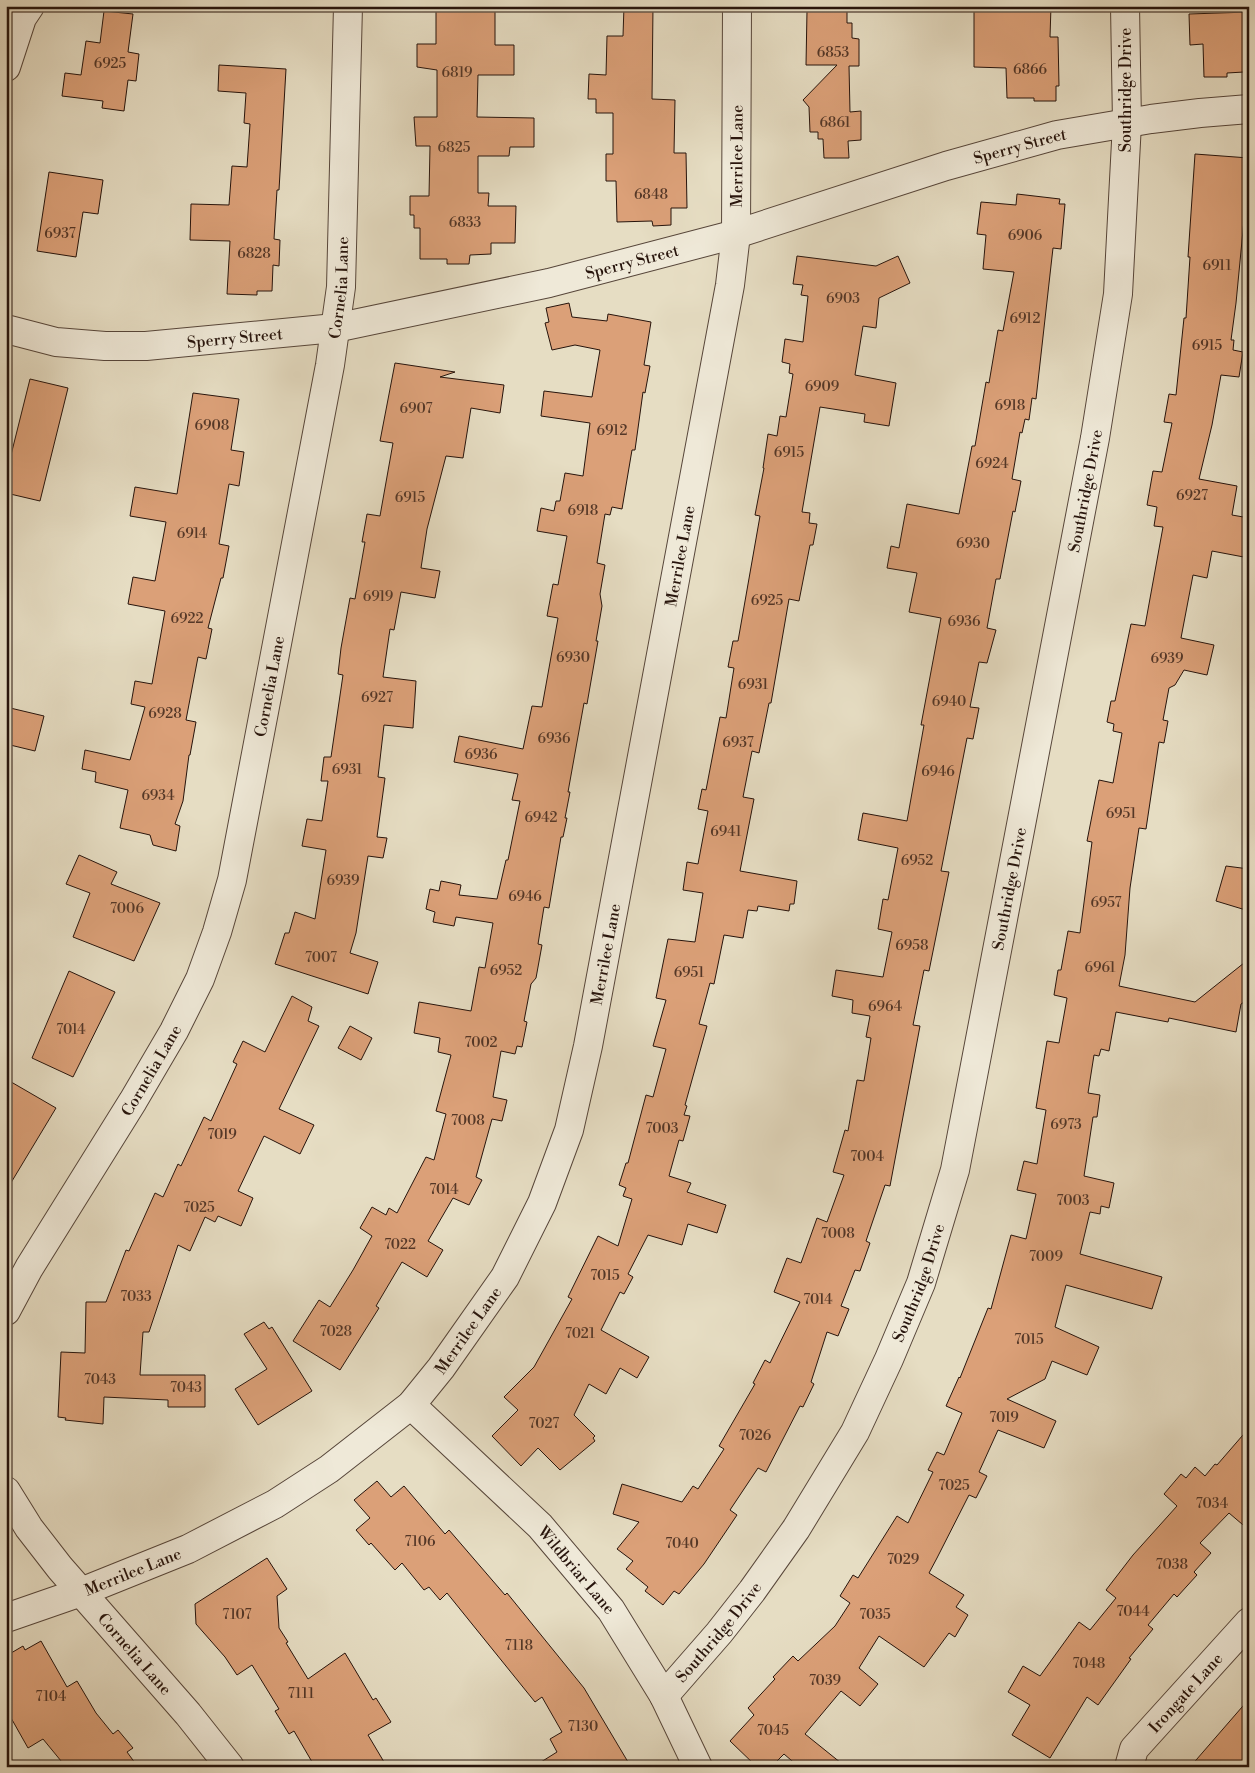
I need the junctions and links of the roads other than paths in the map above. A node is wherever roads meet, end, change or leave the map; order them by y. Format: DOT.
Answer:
graph roads {
  1 [pos="30,6"];
  2 [pos="348,6"];
  3 [pos="737,6"];
  4 [pos="1125,6"];
  5 [pos="6,66"];
  6 [pos="1249,109"];
  7 [pos="1127,122"];
  8 [pos="736,234"];
  9 [pos="335,328"];
  10 [pos="6,329"];
  11 [pos="6,1311"];
  12 [pos="411,1405"];
  13 [pos="6,1491"];
  14 [pos="81,1592"];
  15 [pos="6,1618"];
  16 [pos="1249,1622"];
  17 [pos="664,1696"];
  18 [pos="230,1767"];
  19 [pos="698,1767"];
  20 [pos="1128,1767"];
  1 -- 5 [label="street"];
  2 -- 9 [label="street, Cornelia Lane"];
  3 -- 8 [label="street, Merrilee Lane"];
  4 -- 7 [label="street, Southridge Drive"];
  6 -- 7 [label="street, Sperry Street"];
  7 -- 8 [label="street, Sperry Street"];
  7 -- 17 [label="street, Southridge Drive"];
  8 -- 9 [label="street, Sperry Street"];
  8 -- 12 [label="street, Merrilee Lane"];
  9 -- 10 [label="street, Sperry Street"];
  9 -- 11 [label="street, Cornelia Lane"];
  12 -- 14 [label="street, Merrilee Lane"];
  12 -- 17 [label="street, Wildbriar Lane"];
  13 -- 14 [label="street, Cornelia Lane"];
  14 -- 15 [label="street, Merrilee Lane"];
  14 -- 18 [label="street, Cornelia Lane"];
  16 -- 20 [label="street, Irongate Lane"];
  17 -- 19 [label="street, Wildbriar Lane"];
}
